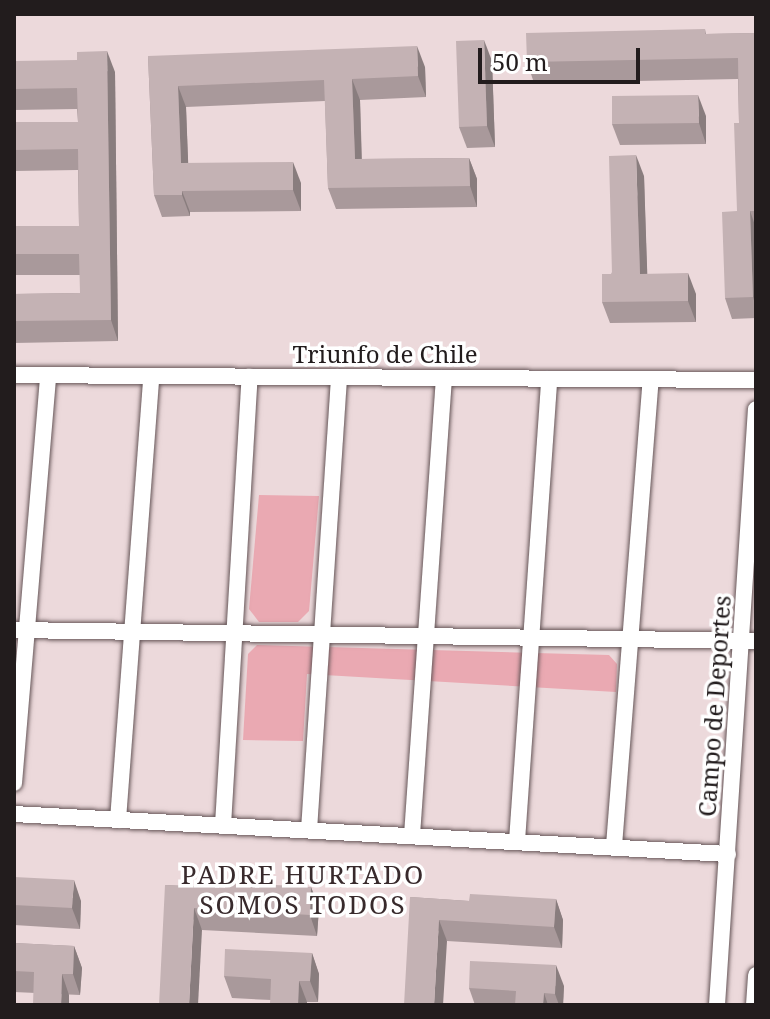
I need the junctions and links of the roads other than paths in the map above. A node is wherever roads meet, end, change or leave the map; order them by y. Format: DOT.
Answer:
graph roads {
  1 [pos="14,375"];
  2 [pos="48,375"];
  3 [pos="151,376"];
  4 [pos="250,377"];
  5 [pos="339,377"];
  6 [pos="444,378"];
  7 [pos="549,379"];
  8 [pos="651,380"];
  9 [pos="756,380"];
  10 [pos="756,409"];
  11 [pos="20,630"];
  12 [pos="132,632"];
  13 [pos="235,633"];
  14 [pos="322,635"];
  15 [pos="426,636"];
  16 [pos="531,638"];
  17 [pos="630,639"];
  18 [pos="750,641"];
  19 [pos="14,783"];
  20 [pos="14,814"];
  21 [pos="118,820"];
  22 [pos="223,825"];
  23 [pos="309,830"];
  24 [pos="412,835"];
  25 [pos="517,841"];
  26 [pos="614,846"];
  27 [pos="728,854"];
  28 [pos="756,975"];
  29 [pos="717,1005"];
  30 [pos="754,1005"];
  1 -- 2 [label="street, Triunfo de Chile"];
  2 -- 3 [label="street, Triunfo de Chile"];
  2 -- 11 [label="street"];
  3 -- 4 [label="street, Triunfo de Chile"];
  3 -- 12 [label="street"];
  4 -- 5 [label="street, Triunfo de Chile"];
  4 -- 13 [label="street"];
  5 -- 6 [label="street, Triunfo de Chile"];
  5 -- 14 [label="street"];
  6 -- 7 [label="street, Triunfo de Chile"];
  6 -- 15 [label="street"];
  7 -- 8 [label="street, Triunfo de Chile"];
  7 -- 16 [label="street"];
  8 -- 9 [label="street, Triunfo de Chile"];
  8 -- 17 [label="street"];
  10 -- 18 [label="street, Campo de Deportes"];
  11 -- 12 [label="street"];
  11 -- 19 [label="street"];
  12 -- 13 [label="street"];
  12 -- 21 [label="street"];
  13 -- 14 [label="street"];
  13 -- 22 [label="street"];
  14 -- 15 [label="street"];
  14 -- 23 [label="street"];
  15 -- 16 [label="street"];
  15 -- 24 [label="street"];
  16 -- 17 [label="street"];
  16 -- 25 [label="street"];
  17 -- 18 [label="street"];
  17 -- 26 [label="street"];
  18 -- 27 [label="street, Campo de Deportes"];
  20 -- 21 [label="street"];
  21 -- 22 [label="street"];
  22 -- 23 [label="street"];
  23 -- 24 [label="street"];
  24 -- 25 [label="street"];
  25 -- 26 [label="street"];
  26 -- 27 [label="street"];
  27 -- 29 [label="street, Campo de Deportes"];
  28 -- 30 [label="street"];
}
